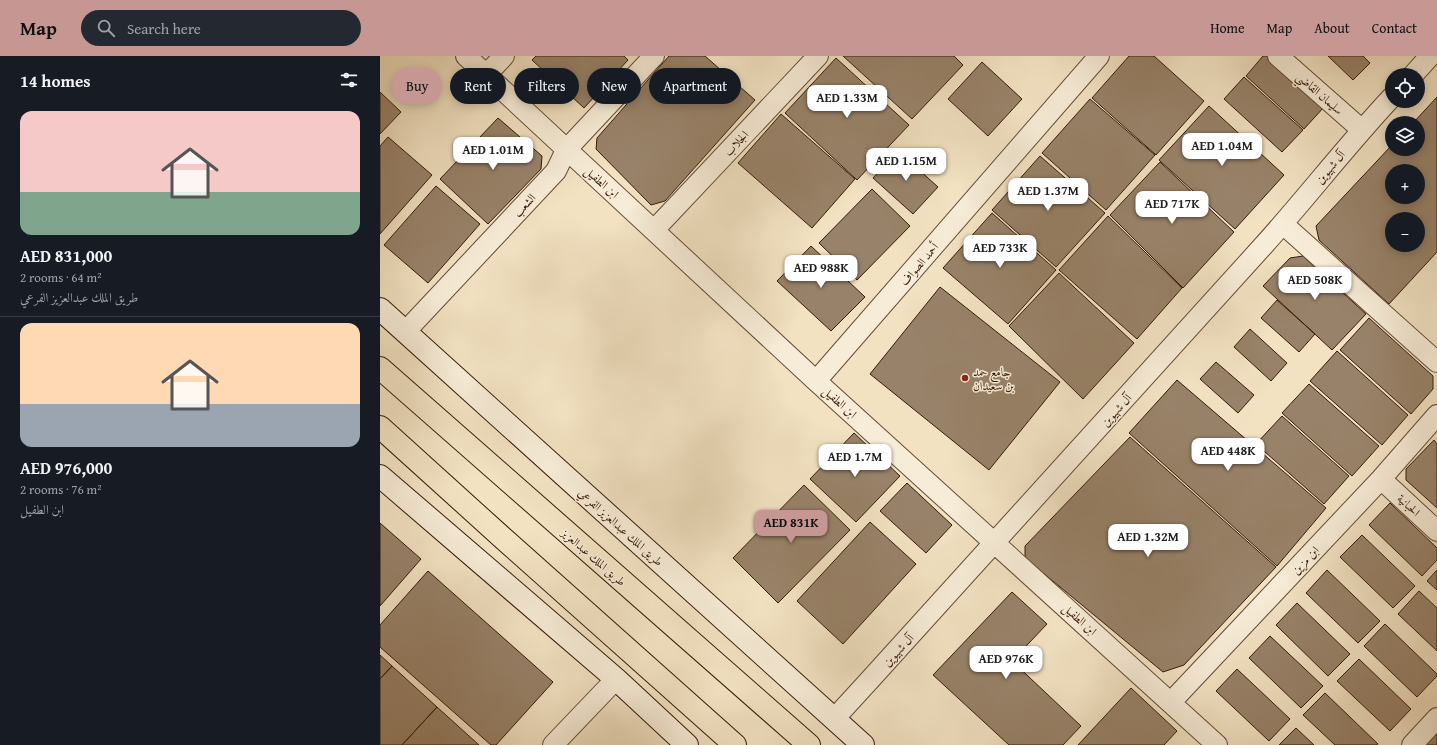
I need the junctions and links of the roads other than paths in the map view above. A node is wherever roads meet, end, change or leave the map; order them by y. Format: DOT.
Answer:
graph roads {
  1 [pos="466,56"];
  2 [pos="504,56"];
  3 [pos="654,56"];
  4 [pos="818,56"];
  5 [pos="1099,56"];
  6 [pos="1278,56"];
  7 [pos="1430,56"];
  8 [pos="480,68"];
  9 [pos="493,68"];
  10 [pos="1419,68"];
  11 [pos="506,92"];
  12 [pos="1385,105"];
  13 [pos="1362,130"];
  14 [pos="566,150"];
  15 [pos="1283,224"];
  16 [pos="655,229"];
  17 [pos="380,309"];
  18 [pos="405,332"];
  19 [pos="1437,362"];
  20 [pos="380,368"];
  21 [pos="816,382"];
  22 [pos="1437,415"];
  23 [pos="380,427"];
  24 [pos="380,476"];
  25 [pos="1381,479"];
  26 [pos="1437,531"];
  27 [pos="996,543"];
  28 [pos="616,679"];
  29 [pos="1171,702"];
  30 [pos="1437,718"];
  31 [pos="834,719"];
  32 [pos="553,745"];
  33 [pos="687,745"];
  34 [pos="735,745"];
  35 [pos="809,745"];
  36 [pos="863,745"];
  37 [pos="1217,745"];
  38 [pos="1412,745"];
  1 -- 8 [label="street, ابن الطفيل"];
  2 -- 9 [label="street"];
  3 -- 14 [label="street, الشعب"];
  4 -- 16 [label="street, الجلاب"];
  5 -- 21 [label="street, أحمد الصواف"];
  6 -- 13 [label="street, سليمان القاضي"];
  7 -- 10 [label="street"];
  11 -- 14 [label="street, ابن الطفيل"];
  12 -- 13 [label="street, آل شهيوين"];
  13 -- 15 [label="street, آل شهيوين"];
  14 -- 16 [label="street, ابن الطفيل"];
  14 -- 18 [label="street, الشعب"];
  15 -- 19 [label="street"];
  15 -- 27 [label="street, آل شهيوين"];
  16 -- 21 [label="street, ابن الطفيل"];
  17 -- 18 [label="street, طريق الملك عبدالعزيز الفرعي"];
  18 -- 31 [label="street, طريق الملك عبدالعزيز الفرعي"];
  20 -- 35 [label="main road, طريق الملك عبدالعزيز"];
  21 -- 27 [label="street, ابن الطفيل"];
  22 -- 25 [label="street, ابن مزين"];
  23 -- 34 [label="main road"];
  24 -- 28 [label="street"];
  25 -- 26 [label="street, الحبانية"];
  25 -- 29 [label="street, ابن مزين"];
  27 -- 29 [label="street, ابن الطفيل"];
  27 -- 31 [label="street, آل شهيوين"];
  28 -- 32 [label="street"];
  28 -- 33 [label="street"];
  29 -- 37 [label="street, ابن الطفيل"];
  30 -- 38 [label="street"];
  31 -- 36 [label="street, طريق الملك عبدالعزيز الفرعي"];
}
